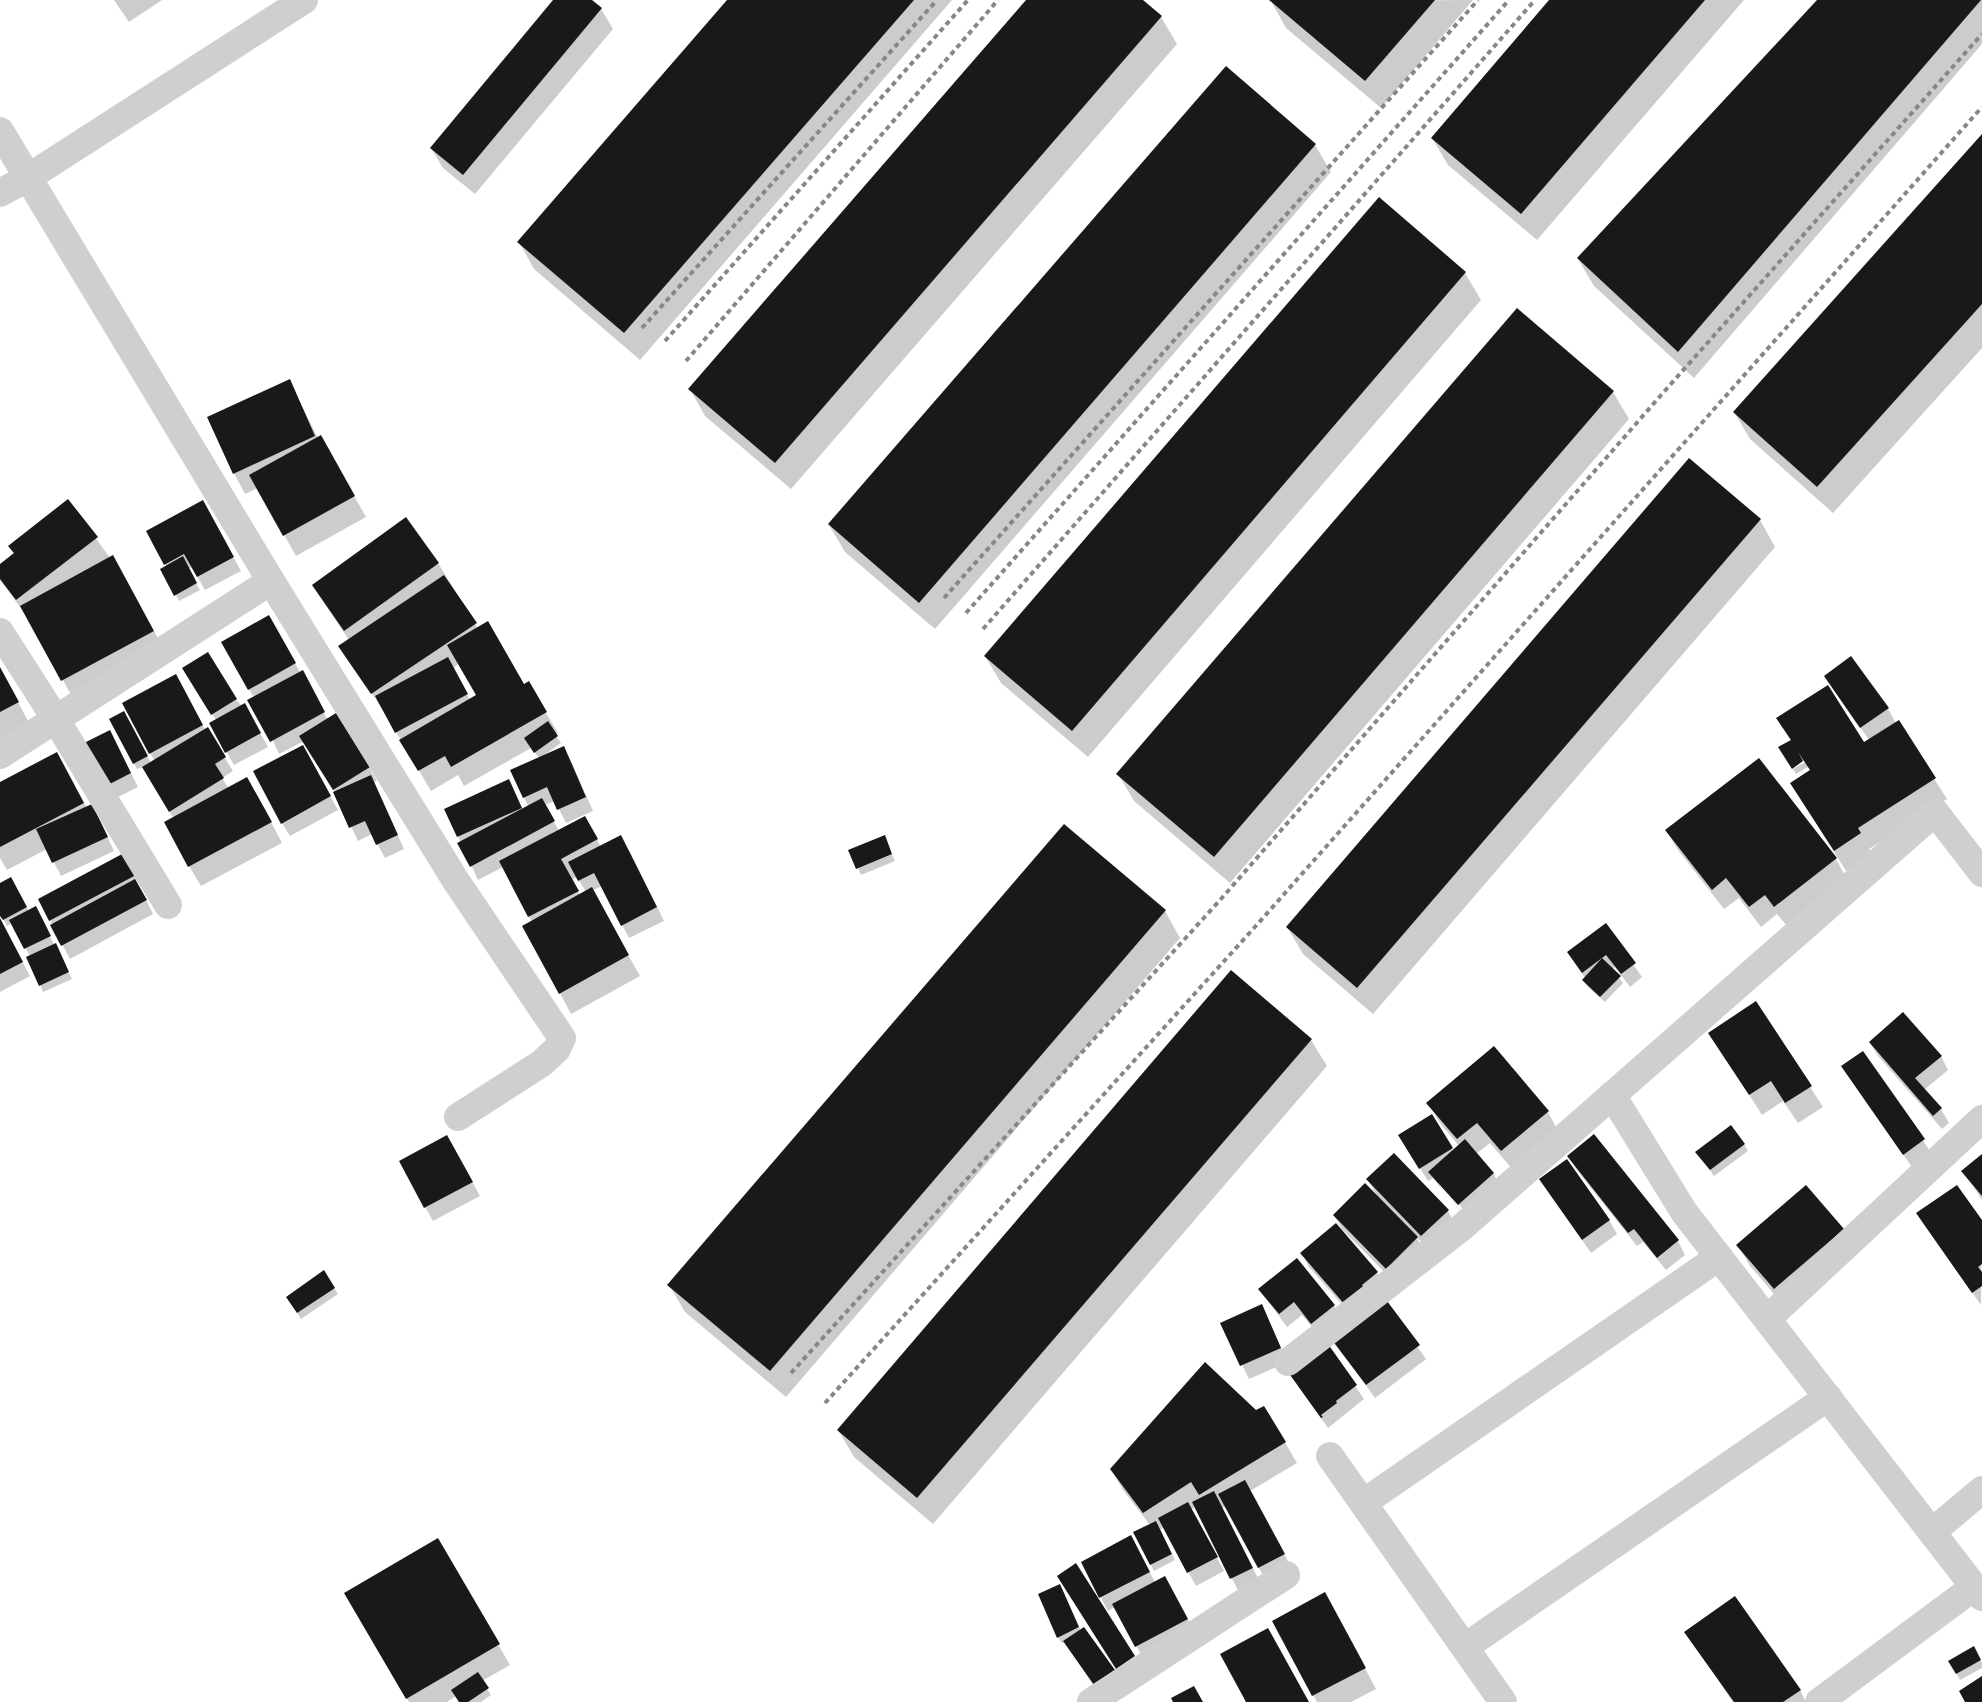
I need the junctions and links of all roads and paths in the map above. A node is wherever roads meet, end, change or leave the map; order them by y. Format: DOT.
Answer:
graph roads {
  1 [pos="304,0"];
  2 [pos="0,132"];
  3 [pos="29,177"];
  4 [pos="0,193"];
  5 [pos="271,581"];
  6 [pos="0,632"];
  7 [pos="56,718"];
  8 [pos="0,755"];
  9 [pos="1982,873"];
  10 [pos="168,904"];
  11 [pos="1612,1095"];
  12 [pos="458,1117"];
  13 [pos="1982,1119"];
  14 [pos="1719,1257"];
  15 [pos="1767,1319"];
  16 [pos="1288,1362"];
  17 [pos="1828,1397"];
  18 [pos="1330,1456"];
  19 [pos="1982,1490"];
  20 [pos="1363,1503"];
  21 [pos="1932,1532"];
  22 [pos="1286,1575"];
  23 [pos="1978,1592"];
  24 [pos="1465,1647"];
  25 [pos="1091,1702"];
  26 [pos="1503,1702"];
  27 [pos="1819,1702"];
  1 -- 3 [label="street"];
  2 -- 3 [label="street"];
  3 -- 4 [label="street"];
  3 -- 5 [label="street"];
  5 -- 7 [label="street"];
  5 -- 12 [label="street"];
  6 -- 7 [label="street"];
  7 -- 8 [label="street"];
  7 -- 10 [label="street"];
  9 -- 11 [label="street"];
  11 -- 14 [label="street"];
  11 -- 16 [label="street"];
  13 -- 15 [label="street"];
  14 -- 15 [label="street"];
  14 -- 20 [label="street"];
  15 -- 17 [label="street"];
  17 -- 21 [label="street"];
  17 -- 24 [label="street"];
  18 -- 20 [label="street"];
  19 -- 21 [label="street"];
  20 -- 24 [label="street"];
  21 -- 23 [label="street"];
  22 -- 25 [label="street"];
  23 -- 27 [label="street"];
  24 -- 26 [label="street"];
}
